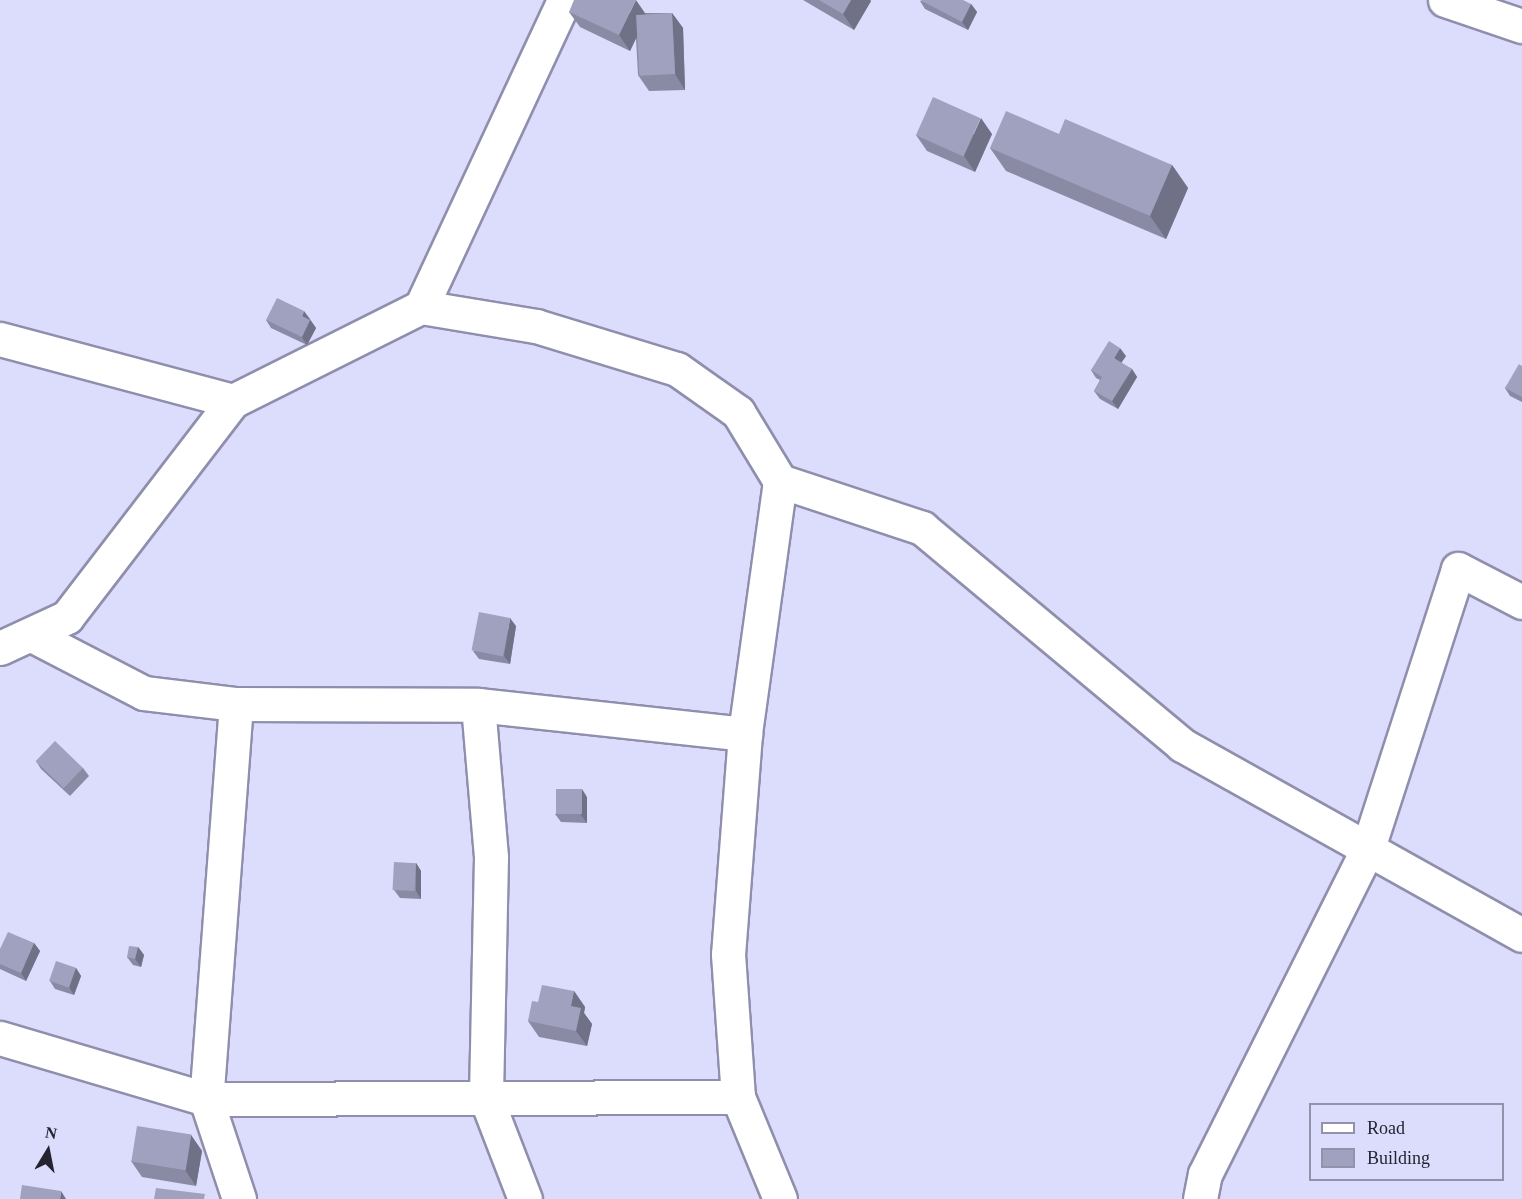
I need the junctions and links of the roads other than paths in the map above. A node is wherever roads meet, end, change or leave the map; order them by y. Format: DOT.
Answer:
graph roads {
  1 [pos="564,0"];
  2 [pos="1445,0"];
  3 [pos="1522,26"];
  4 [pos="421,307"];
  5 [pos="0,339"];
  6 [pos="233,400"];
  7 [pos="780,481"];
  8 [pos="1522,602"];
  9 [pos="12,640"];
  10 [pos="236,704"];
  11 [pos="478,705"];
  12 [pos="745,734"];
  13 [pos="1366,851"];
  14 [pos="1522,935"];
  15 [pos="0,1038"];
  16 [pos="738,1097"];
  17 [pos="486,1098"];
  18 [pos="206,1099"];
  19 [pos="239,1199"];
  20 [pos="525,1199"];
  21 [pos="780,1199"];
  22 [pos="1200,1199"];
  1 -- 4 [label="street"];
  2 -- 3 [label="street"];
  4 -- 6 [label="street"];
  4 -- 7 [label="street"];
  5 -- 6 [label="street"];
  6 -- 9 [label="street"];
  7 -- 12 [label="street"];
  7 -- 13 [label="street"];
  8 -- 13 [label="street"];
  9 -- 10 [label="street"];
  10 -- 11 [label="street"];
  10 -- 18 [label="street"];
  11 -- 12 [label="street"];
  11 -- 17 [label="street"];
  12 -- 16 [label="street"];
  13 -- 14 [label="street"];
  13 -- 22 [label="street"];
  15 -- 18 [label="street"];
  16 -- 17 [label="street"];
  16 -- 21 [label="street"];
  17 -- 18 [label="street"];
  17 -- 20 [label="street"];
  18 -- 19 [label="street"];
}
